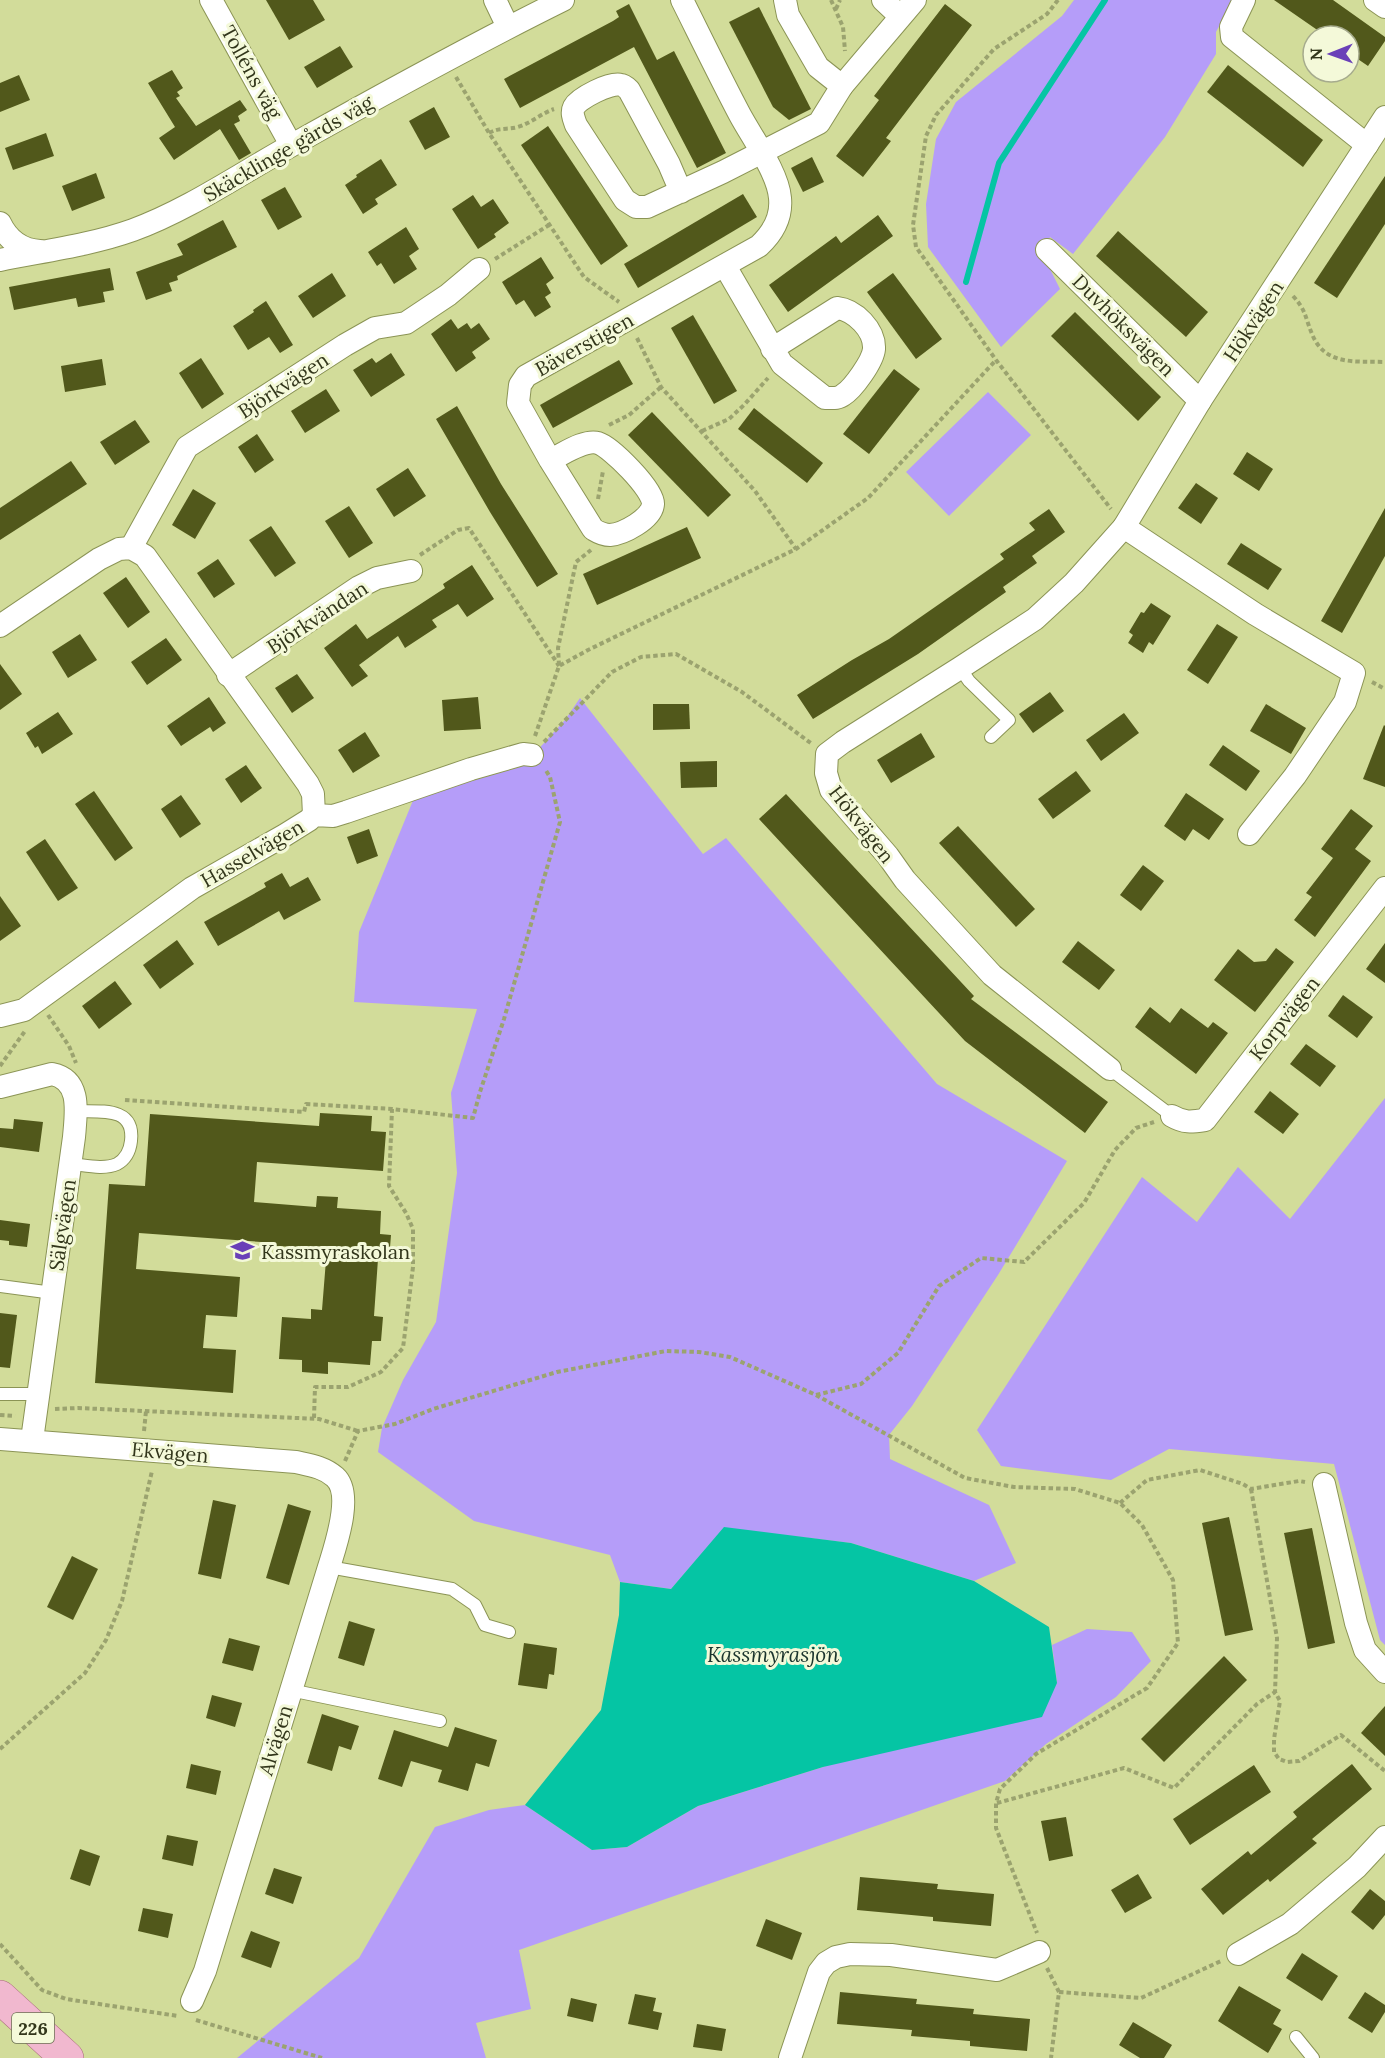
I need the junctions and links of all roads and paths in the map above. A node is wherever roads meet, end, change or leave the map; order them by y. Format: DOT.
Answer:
graph roads {
  1 [pos="211,0"];
  2 [pos="495,0"];
  3 [pos="563,0"];
  4 [pos="682,0"];
  5 [pos="785,0"];
  6 [pos="831,0"];
  7 [pos="840,0"];
  8 [pos="883,0"];
  9 [pos="1058,0"];
  10 [pos="1244,0"];
  11 [pos="1375,0"];
  12 [pos="1385,7"];
  13 [pos="908,8"];
  14 [pos="835,10"];
  15 [pos="508,27"];
  16 [pos="845,82"];
  17 [pos="573,108"];
  18 [pos="1385,117"];
  19 [pos="489,133"];
  20 [pos="291,145"];
  21 [pos="1367,145"];
  22 [pos="761,154"];
  23 [pos="681,192"];
  24 [pos="0,223"];
  25 [pos="549,225"];
  26 [pos="1047,250"];
  27 [pos="40,251"];
  28 [pos="0,260"];
  29 [pos="725,266"];
  30 [pos="479,269"];
  31 [pos="1278,283"];
  32 [pos="777,356"];
  33 [pos="996,360"];
  34 [pos="1385,363"];
  35 [pos="661,387"];
  36 [pos="1200,401"];
  37 [pos="702,431"];
  38 [pos="603,447"];
  39 [pos="550,460"];
  40 [pos="1124,526"];
  41 [pos="597,531"];
  42 [pos="131,548"];
  43 [pos="411,571"];
  44 [pos="0,626"];
  45 [pos="559,666"];
  46 [pos="960,668"];
  47 [pos="228,675"];
  48 [pos="991,737"];
  49 [pos="827,754"];
  50 [pos="532,755"];
  51 [pos="314,815"];
  52 [pos="1249,834"];
  53 [pos="1385,888"];
  54 [pos="43,1007"];
  55 [pos="0,1016"];
  56 [pos="27,1024"];
  57 [pos="77,1066"];
  58 [pos="0,1067"];
  59 [pos="1110,1069"];
  60 [pos="0,1087"];
  61 [pos="121,1100"];
  62 [pos="392,1109"];
  63 [pos="76,1111"];
  64 [pos="1172,1116"];
  65 [pos="70,1164"];
  66 [pos="0,1286"];
  67 [pos="53,1293"];
  68 [pos="0,1394"];
  69 [pos="816,1395"];
  70 [pos="37,1403"];
  71 [pos="146,1411"];
  72 [pos="0,1416"];
  73 [pos="314,1418"];
  74 [pos="358,1431"];
  75 [pos="0,1439"];
  76 [pos="32,1440"];
  77 [pos="143,1449"];
  78 [pos="337,1478"];
  79 [pos="1324,1484"];
  80 [pos="1251,1489"];
  81 [pos="1119,1503"];
  82 [pos="329,1567"];
  83 [pos="509,1632"];
  84 [pos="1385,1672"];
  85 [pos="290,1690"];
  86 [pos="1275,1692"];
  87 [pos="440,1721"];
  88 [pos="0,1749"];
  89 [pos="1385,1771"];
  90 [pos="996,1803"];
  91 [pos="1385,1837"];
  92 [pos="0,1944"];
  93 [pos="1039,1952"];
  94 [pos="1238,1954"];
  95 [pos="1059,1992"];
  96 [pos="1,2002"];
  97 [pos="190,2012"];
  98 [pos="1296,2037"];
  99 [pos="67,2058"];
  100 [pos="322,2058"];
  101 [pos="790,2058"];
  102 [pos="1051,2058"];
  103 [pos="1313,2058"];
  1 -- 20 [label="street, Tolléns väg"];
  2 -- 15 [label="street"];
  3 -- 15 [label="street, Skäcklinge gårds väg"];
  4 -- 22 [label="street, Bäverstigen"];
  5 -- 16 [label="street"];
  6 -- 14 [label="path"];
  7 -- 14 [label="path"];
  8 -- 13 [label="street"];
  9 -- 33 [label="path"];
  10 -- 21 [label="street"];
  11 -- 12 [label="street"];
  13 -- 16 [label="street"];
  14 -- 16 [label="path"];
  15 -- 20 [label="street, Skäcklinge gårds väg"];
  16 -- 22 [label="street"];
  17 -- 19 [label="path"];
  17 -- 23 [label="street"];
  17 -- 23 [label="street"];
  18 -- 21 [label="street, Hökvägen"];
  20 -- 27 [label="street, Skäcklinge gårds väg"];
  21 -- 31 [label="street, Hökvägen"];
  22 -- 23 [label="street"];
  22 -- 29 [label="street, Bäverstigen"];
  24 -- 27 [label="street"];
  25 -- 30 [label="path"];
  26 -- 36 [label="street, Duvhöksvägen"];
  27 -- 28 [label="street, Skäcklinge gårds väg"];
  29 -- 32 [label="street"];
  29 -- 39 [label="street, Bäverstigen"];
  30 -- 42 [label="street, Björkvägen"];
  31 -- 34 [label="path"];
  31 -- 36 [label="street, Hökvägen"];
  32 -- 37 [label="path"];
  33 -- 40 [label="path"];
  33 -- 45 [label="path"];
  35 -- 38 [label="path"];
  36 -- 40 [label="street, Hökvägen"];
  38 -- 39 [label="street"];
  38 -- 41 [label="path"];
  38 -- 41 [label="street"];
  39 -- 41 [label="street, Bäverstigen"];
  40 -- 46 [label="street, Hökvägen"];
  40 -- 52 [label="street"];
  41 -- 45 [label="path"];
  42 -- 44 [label="street"];
  42 -- 47 [label="street"];
  43 -- 45 [label="path"];
  43 -- 47 [label="street, Björkvändan"];
  45 -- 50 [label="path"];
  46 -- 48 [label="lane"];
  46 -- 49 [label="street, Hökvägen"];
  47 -- 51 [label="street"];
  49 -- 50 [label="path"];
  49 -- 59 [label="street, Hökvägen"];
  50 -- 51 [label="street, Hasselvägen"];
  50 -- 62 [label="path"];
  51 -- 55 [label="street, Hasselvägen"];
  53 -- 64 [label="street, Korpvägen"];
  54 -- 57 [label="path"];
  56 -- 58 [label="path"];
  59 -- 64 [label="lane"];
  60 -- 63 [label="street, Sälgvägen"];
  61 -- 62 [label="path"];
  62 -- 73 [label="path"];
  63 -- 65 [label="street, Sälgvägen"];
  63 -- 65 [label="lane"];
  64 -- 69 [label="path"];
  65 -- 67 [label="street, Sälgvägen"];
  66 -- 67 [label="lane"];
  67 -- 70 [label="street, Sälgvägen"];
  68 -- 70 [label="lane"];
  69 -- 74 [label="path"];
  69 -- 81 [label="path"];
  70 -- 71 [label="path"];
  70 -- 72 [label="path"];
  70 -- 76 [label="street, Sälgvägen"];
  71 -- 73 [label="path"];
  71 -- 77 [label="path"];
  73 -- 74 [label="path"];
  74 -- 78 [label="path"];
  75 -- 76 [label="street, Ekvägen"];
  76 -- 77 [label="street, Ekvägen"];
  77 -- 78 [label="street, Ekvägen"];
  77 -- 88 [label="path"];
  78 -- 82 [label="street, Alvägen"];
  79 -- 80 [label="path"];
  79 -- 84 [label="street"];
  80 -- 81 [label="path"];
  80 -- 86 [label="path"];
  81 -- 90 [label="path"];
  82 -- 83 [label="lane"];
  82 -- 85 [label="street, Alvägen"];
  85 -- 87 [label="lane"];
  85 -- 97 [label="street, Alvägen"];
  86 -- 89 [label="path"];
  86 -- 90 [label="path"];
  90 -- 93 [label="path"];
  91 -- 94 [label="street"];
  92 -- 97 [label="path"];
  93 -- 95 [label="path"];
  93 -- 101 [label="street"];
  94 -- 95 [label="path"];
  95 -- 102 [label="path"];
  96 -- 99 [label="main road, 226"];
  97 -- 100 [label="path"];
  98 -- 103 [label="lane"];
}
